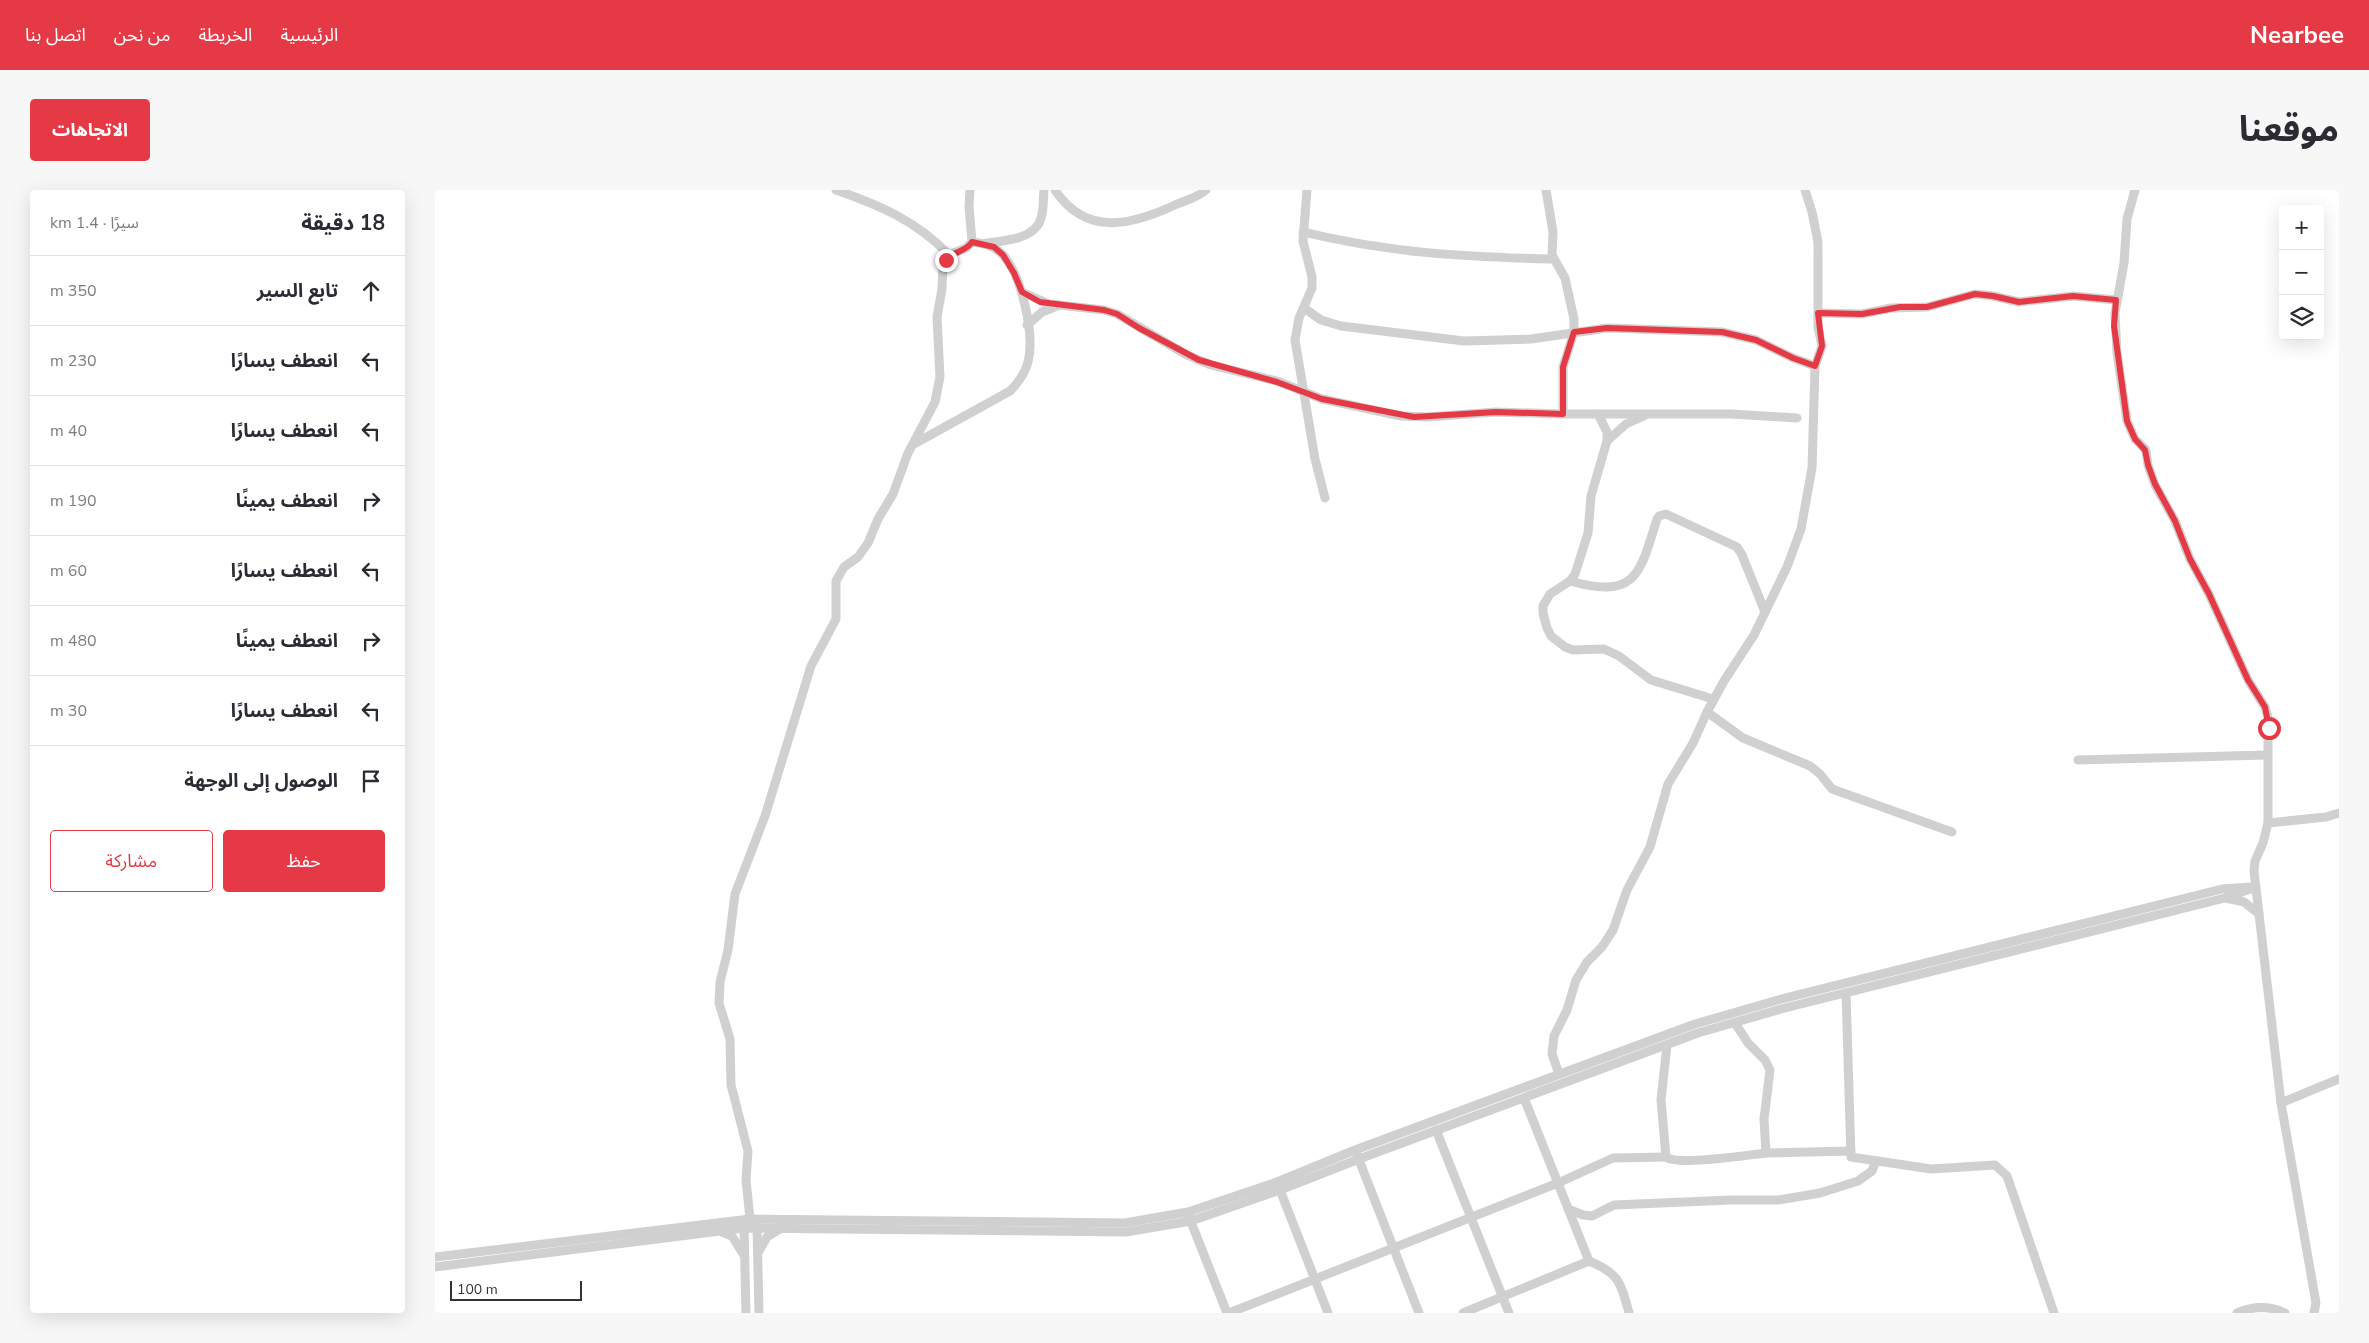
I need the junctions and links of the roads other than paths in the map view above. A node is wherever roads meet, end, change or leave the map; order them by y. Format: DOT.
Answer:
graph roads {
  1 [pos="836,190"];
  2 [pos="970,190"];
  3 [pos="1043,190"];
  4 [pos="1055,190"];
  5 [pos="1206,190"];
  6 [pos="1307,190"];
  7 [pos="1546,190"];
  8 [pos="1805,190"];
  9 [pos="2135,190"];
  10 [pos="1303,232"];
  11 [pos="972,242"];
  12 [pos="984,243"];
  13 [pos="949,255"];
  14 [pos="1553,259"];
  15 [pos="1022,292"];
  16 [pos="2116,300"];
  17 [pos="1060,306"];
  18 [pos="1304,308"];
  19 [pos="1818,313"];
  20 [pos="1027,325"];
  21 [pos="1574,332"];
  22 [pos="1815,366"];
  23 [pos="1304,393"];
  24 [pos="1563,414"];
  25 [pos="1598,414"];
  26 [pos="1650,414"];
  27 [pos="1797,418"];
  28 [pos="1607,441"];
  29 [pos="913,444"];
  30 [pos="1325,498"];
  31 [pos="1570,581"];
  32 [pos="1765,612"];
  33 [pos="1713,699"];
  34 [pos="1707,712"];
  35 [pos="2267,755"];
  36 [pos="2078,760"];
  37 [pos="2339,813"];
  38 [pos="2268,823"];
  39 [pos="1952,832"];
  40 [pos="2256,887"];
  41 [pos="2225,898"];
  42 [pos="2259,914"];
  43 [pos="1846,993"];
  44 [pos="1735,1022"];
  45 [pos="1667,1045"];
  46 [pos="1559,1074"];
  47 [pos="2339,1079"];
  48 [pos="1524,1098"];
  49 [pos="2281,1103"];
  50 [pos="1436,1130"];
  51 [pos="1851,1151"];
  52 [pos="1766,1153"];
  53 [pos="1357,1154"];
  54 [pos="1666,1157"];
  55 [pos="1876,1161"];
  56 [pos="1558,1183"];
  57 [pos="1280,1190"];
  58 [pos="1568,1209"];
  59 [pos="1189,1216"];
  60 [pos="1471,1217"];
  61 [pos="750,1219"];
  62 [pos="744,1228"];
  63 [pos="757,1228"];
  64 [pos="784,1228"];
  65 [pos="719,1232"];
  66 [pos="1393,1248"];
  67 [pos="757,1256"];
  68 [pos="435,1257"];
  69 [pos="745,1259"];
  70 [pos="1589,1261"];
  71 [pos="435,1267"];
  72 [pos="1315,1279"];
  73 [pos="1502,1297"];
  74 [pos="2315,1303"];
  75 [pos="746,1313"];
  76 [pos="759,1313"];
  77 [pos="1228,1313"];
  78 [pos="1328,1313"];
  79 [pos="1419,1313"];
  80 [pos="1463,1313"];
  81 [pos="1509,1313"];
  82 [pos="1629,1313"];
  83 [pos="2054,1313"];
  84 [pos="2237,1313"];
  85 [pos="2285,1313"];
  86 [pos="2307,1313"];
  87 [pos="2314,1313"];
  1 -- 13 [label="street"];
  2 -- 11 [label="street"];
  3 -- 12 [label="street"];
  4 -- 5 [label="street"];
  6 -- 10 [label="street"];
  7 -- 14 [label="street"];
  8 -- 19 [label="street"];
  9 -- 16 [label="street"];
  10 -- 14 [label="street"];
  10 -- 18 [label="street"];
  11 -- 12 [label="street"];
  11 -- 13 [label="street"];
  12 -- 15 [label="street"];
  13 -- 29 [label="street"];
  14 -- 21 [label="street"];
  15 -- 17 [label="street"];
  15 -- 20 [label="street"];
  16 -- 19 [label="street"];
  16 -- 35 [label="street"];
  17 -- 20 [label="street"];
  17 -- 23 [label="street"];
  18 -- 21 [label="street"];
  18 -- 23 [label="street"];
  19 -- 22 [label="street"];
  20 -- 29 [label="street"];
  21 -- 22 [label="street"];
  21 -- 24 [label="street"];
  22 -- 32 [label="street"];
  23 -- 24 [label="street"];
  23 -- 30 [label="street"];
  24 -- 25 [label="street"];
  25 -- 26 [label="street"];
  25 -- 28 [label="street"];
  26 -- 27 [label="street"];
  26 -- 28 [label="street"];
  28 -- 31 [label="street"];
  29 -- 61 [label="street"];
  31 -- 32 [label="street"];
  31 -- 33 [label="street"];
  32 -- 33 [label="street"];
  33 -- 34 [label="street"];
  34 -- 39 [label="street"];
  34 -- 46 [label="street"];
  35 -- 36 [label="street"];
  35 -- 38 [label="street"];
  37 -- 38 [label="street"];
  38 -- 40 [label="street"];
  40 -- 41 [label="street"];
  40 -- 42 [label="street"];
  40 -- 46 [label="street"];
  41 -- 42 [label="street"];
  41 -- 43 [label="street"];
  42 -- 49 [label="street"];
  43 -- 44 [label="street"];
  43 -- 51 [label="street"];
  44 -- 45 [label="street"];
  44 -- 52 [label="street"];
  45 -- 48 [label="street"];
  45 -- 54 [label="street"];
  46 -- 53 [label="street"];
  47 -- 49 [label="street"];
  48 -- 50 [label="street"];
  48 -- 56 [label="street"];
  49 -- 74 [label="street"];
  50 -- 53 [label="street"];
  50 -- 60 [label="street"];
  51 -- 52 [label="street"];
  51 -- 55 [label="street"];
  52 -- 54 [label="street"];
  53 -- 57 [label="street"];
  53 -- 59 [label="street"];
  53 -- 66 [label="street"];
  54 -- 56 [label="street"];
  55 -- 58 [label="street"];
  55 -- 83 [label="street"];
  56 -- 58 [label="street"];
  56 -- 60 [label="street"];
  57 -- 59 [label="street"];
  57 -- 72 [label="street"];
  58 -- 70 [label="street"];
  59 -- 61 [label="street"];
  59 -- 64 [label="street"];
  59 -- 77 [label="street"];
  60 -- 66 [label="street"];
  60 -- 73 [label="street"];
  61 -- 62 [label="street"];
  61 -- 63 [label="street"];
  61 -- 68 [label="street"];
  62 -- 63 [label="street"];
  62 -- 65 [label="street"];
  62 -- 69 [label="street"];
  63 -- 64 [label="street"];
  63 -- 67 [label="street"];
  64 -- 67 [label="street"];
  65 -- 69 [label="street"];
  65 -- 71 [label="street"];
  66 -- 72 [label="street"];
  66 -- 79 [label="street"];
  67 -- 76 [label="street"];
  69 -- 75 [label="street"];
  70 -- 73 [label="street"];
  70 -- 82 [label="street"];
  72 -- 77 [label="street"];
  72 -- 78 [label="street"];
  73 -- 80 [label="street"];
  73 -- 81 [label="street"];
  74 -- 86 [label="street"];
  74 -- 87 [label="street"];
  84 -- 85 [label="street"];
}
